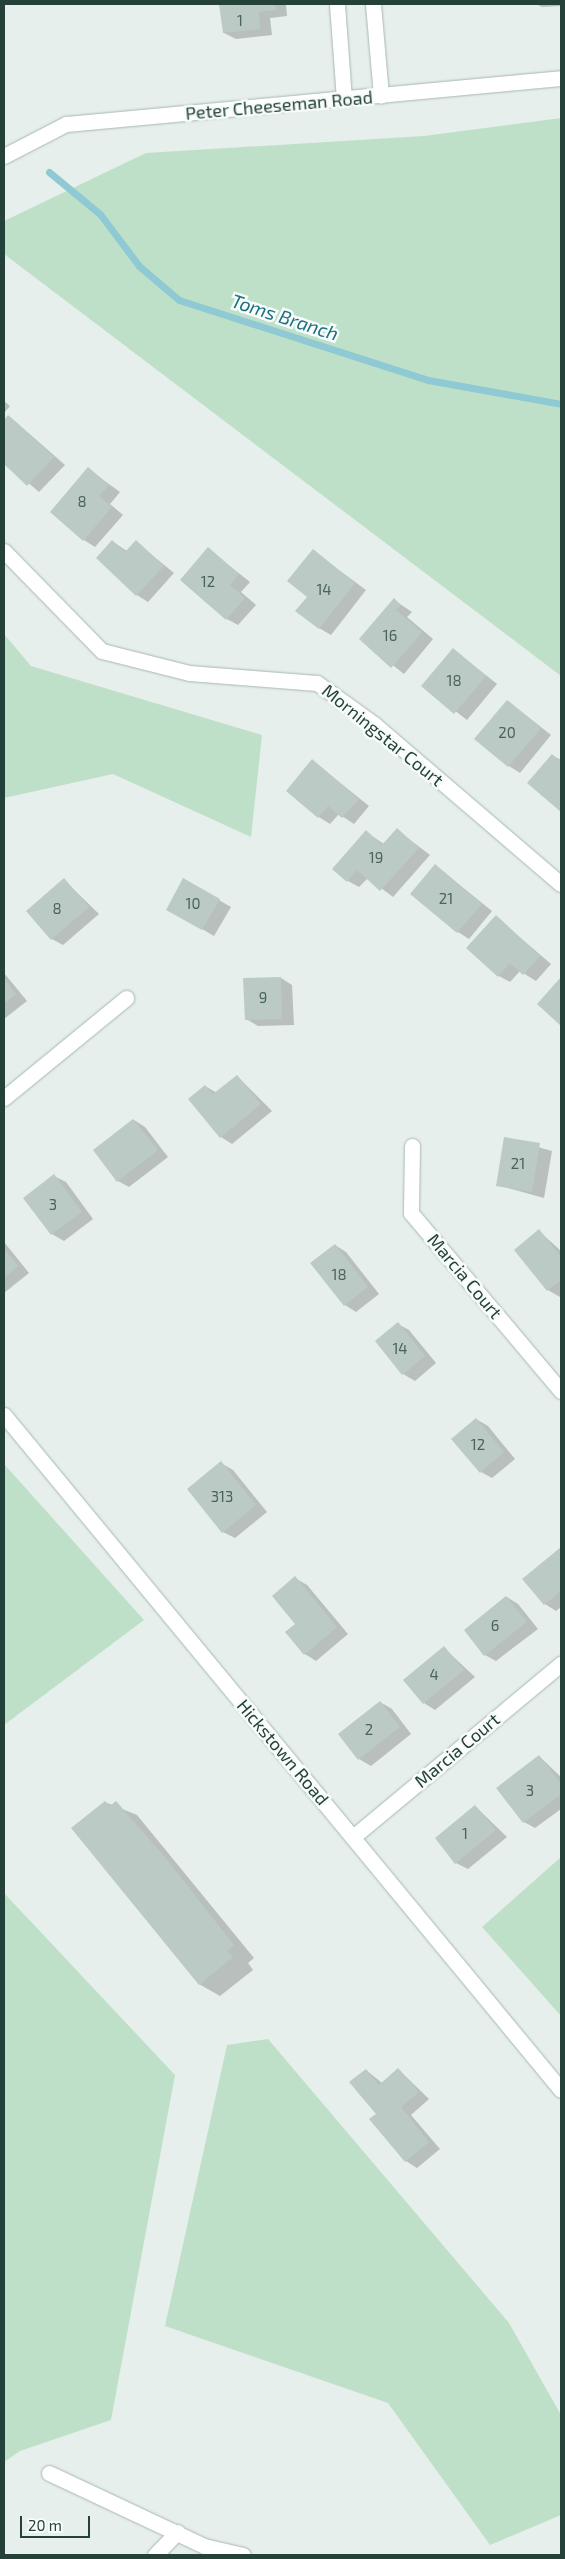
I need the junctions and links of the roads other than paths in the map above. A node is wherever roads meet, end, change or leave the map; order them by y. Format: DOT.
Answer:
graph roads {
  1 [pos="337,4"];
  2 [pos="373,4"];
  3 [pos="561,78"];
  4 [pos="381,96"];
  5 [pos="344,99"];
  6 [pos="4,156"];
  7 [pos="4,552"];
  8 [pos="561,884"];
  9 [pos="126,998"];
  10 [pos="4,1098"];
  11 [pos="412,1146"];
  12 [pos="561,1391"];
  13 [pos="4,1415"];
  14 [pos="561,1664"];
  15 [pos="353,1837"];
  16 [pos="561,2090"];
  17 [pos="49,2473"];
  18 [pos="177,2532"];
  19 [pos="155,2555"];
  20 [pos="243,2555"];
  1 -- 5 [label="street"];
  2 -- 4 [label="street"];
  3 -- 4 [label="street, Peter Cheeseman Road"];
  4 -- 5 [label="street, Peter Cheeseman Road"];
  5 -- 6 [label="street, Peter Cheeseman Road"];
  7 -- 8 [label="street, Morningstar Court"];
  9 -- 10 [label="street"];
  11 -- 12 [label="street, Marcia Court"];
  13 -- 15 [label="street, Hickstown Road"];
  14 -- 15 [label="street, Marcia Court"];
  15 -- 16 [label="street, Hickstown Road"];
  17 -- 18 [label="street"];
  18 -- 19 [label="street"];
  18 -- 20 [label="street"];
}
